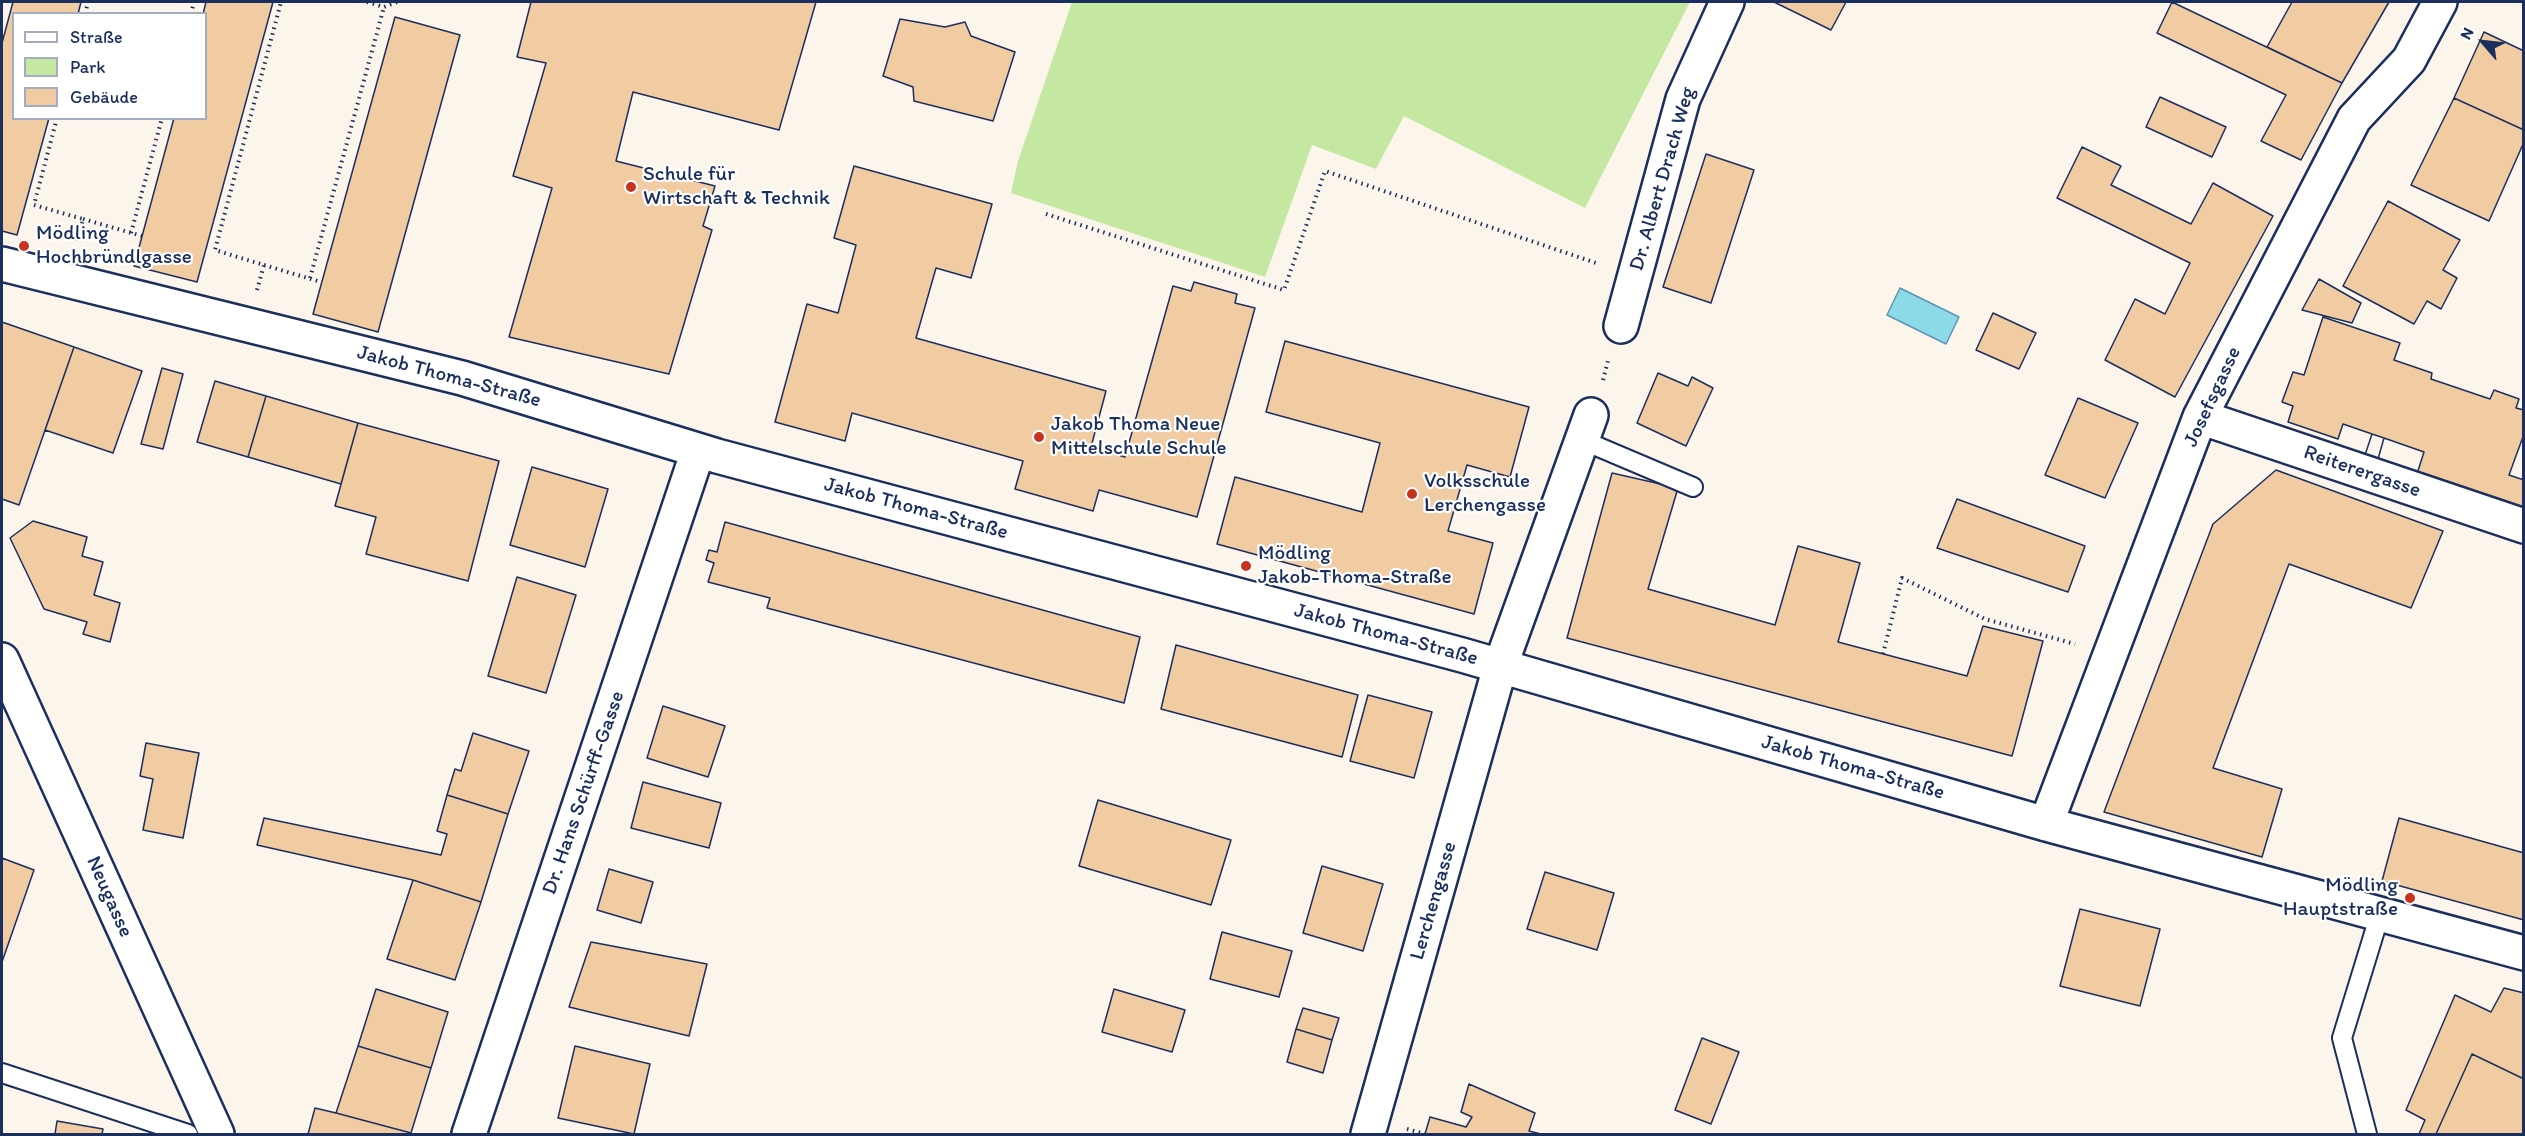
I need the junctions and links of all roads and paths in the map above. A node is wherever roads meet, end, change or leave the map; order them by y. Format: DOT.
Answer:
graph roads {
  1 [pos="281,2"];
  2 [pos="367,2"];
  3 [pos="397,2"];
  4 [pos="1727,2"];
  5 [pos="2440,2"];
  6 [pos="384,6"];
  7 [pos="56,120"];
  8 [pos="161,120"];
  9 [pos="1046,214"];
  10 [pos="83,219"];
  11 [pos="131,233"];
  12 [pos="142,236"];
  13 [pos="2,264"];
  14 [pos="264,265"];
  15 [pos="1634,276"];
  16 [pos="310,278"];
  17 [pos="66,281"];
  18 [pos="321,282"];
  19 [pos="247,325"];
  20 [pos="1616,339"];
  21 [pos="1603,379"];
  22 [pos="2200,417"];
  23 [pos="1587,427"];
  24 [pos="698,451"];
  25 [pos="1693,487"];
  26 [pos="2523,526"];
  27 [pos="2045,636"];
  28 [pos="1882,654"];
  29 [pos="2,660"];
  30 [pos="1500,667"];
  31 [pos="2046,824"];
  32 [pos="2380,914"];
  33 [pos="2523,953"];
  34 [pos="2,1073"];
  35 [pos="188,1134"];
  36 [pos="218,1134"];
  37 [pos="469,1134"];
  38 [pos="1368,1134"];
  39 [pos="2367,1134"];
  1 -- 14 [label="path"];
  2 -- 6 [label="path"];
  3 -- 6 [label="path"];
  4 -- 15 [label="street, Dr. Albert Drach Weg"];
  5 -- 22 [label="street, Josefsgasse"];
  6 -- 16 [label="path"];
  7 -- 10 [label="path"];
  8 -- 11 [label="path"];
  9 -- 15 [label="path"];
  10 -- 11 [label="path"];
  10 -- 17 [label="path"];
  11 -- 12 [label="path"];
  13 -- 17 [label="street, Jakob Thoma-Straße"];
  14 -- 16 [label="path"];
  14 -- 19 [label="path"];
  15 -- 20 [label="street, Dr. Albert Drach Weg"];
  16 -- 18 [label="path"];
  17 -- 19 [label="street, Jakob Thoma-Straße"];
  19 -- 24 [label="street, Jakob Thoma-Straße"];
  20 -- 21 [label="path"];
  22 -- 26 [label="street, Reiterergasse"];
  22 -- 31 [label="street, Josefsgasse"];
  23 -- 25 [label="lane"];
  23 -- 30 [label="street"];
  24 -- 30 [label="street, Jakob Thoma-Straße"];
  24 -- 37 [label="street, Dr. Hans Schürff-Gasse"];
  27 -- 28 [label="path"];
  29 -- 36 [label="street, Neugasse"];
  30 -- 31 [label="street, Jakob Thoma-Straße"];
  30 -- 38 [label="street, Lerchengasse"];
  31 -- 32 [label="street, Jakob Thoma-Straße"];
  32 -- 33 [label="street, Jakob Thoma-Straße"];
  32 -- 39 [label="lane"];
  34 -- 35 [label="lane"];
}
